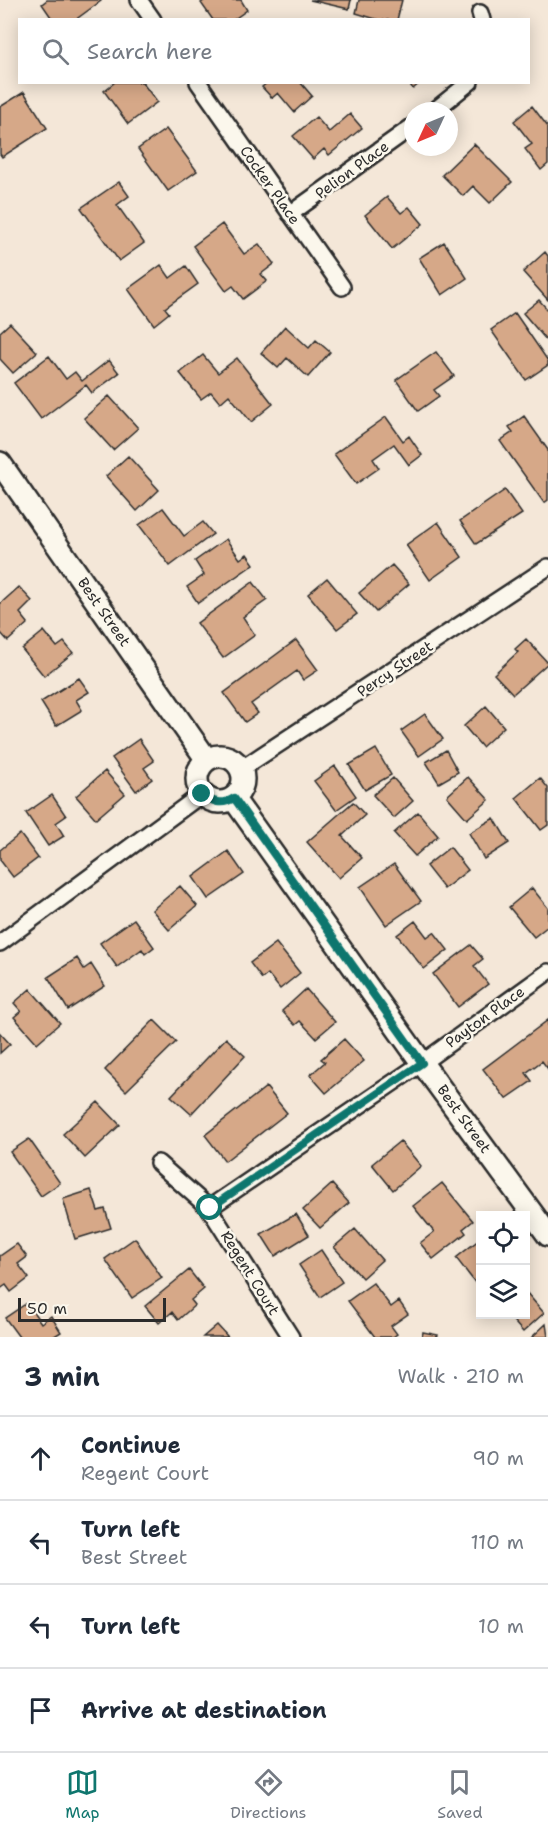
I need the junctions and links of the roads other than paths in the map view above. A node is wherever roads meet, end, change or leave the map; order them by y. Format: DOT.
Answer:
graph roads {
  1 [pos="139,0"];
  2 [pos="152,18"];
  3 [pos="199,84"];
  4 [pos="468,84"];
  5 [pos="445,102"];
  6 [pos="404,132"];
  7 [pos="290,214"];
  8 [pos="342,287"];
  9 [pos="0,463"];
  10 [pos="548,567"];
  11 [pos="207,760"];
  12 [pos="241,769"];
  13 [pos="202,794"];
  14 [pos="234,798"];
  15 [pos="0,942"];
  16 [pos="548,972"];
  17 [pos="422,1063"];
  18 [pos="158,1163"];
  19 [pos="210,1208"];
  20 [pos="548,1235"];
  21 [pos="291,1337"];
  1 -- 2 [label="street"];
  3 -- 7 [label="street, Cocker Place"];
  4 -- 5 [label="street"];
  6 -- 7 [label="street, Pelion Place"];
  7 -- 8 [label="street, Cocker Place"];
  9 -- 11 [label="street, Best Street"];
  10 -- 12 [label="street, Percy Street"];
  11 -- 12 [label="street"];
  11 -- 13 [label="street"];
  12 -- 14 [label="street"];
  13 -- 14 [label="street"];
  13 -- 15 [label="street"];
  14 -- 17 [label="street, Best Street"];
  16 -- 17 [label="street, Payton Place"];
  17 -- 19 [label="street"];
  17 -- 20 [label="street, Best Street"];
  18 -- 19 [label="street, Regent Court"];
  19 -- 21 [label="street, Regent Court"];
}
